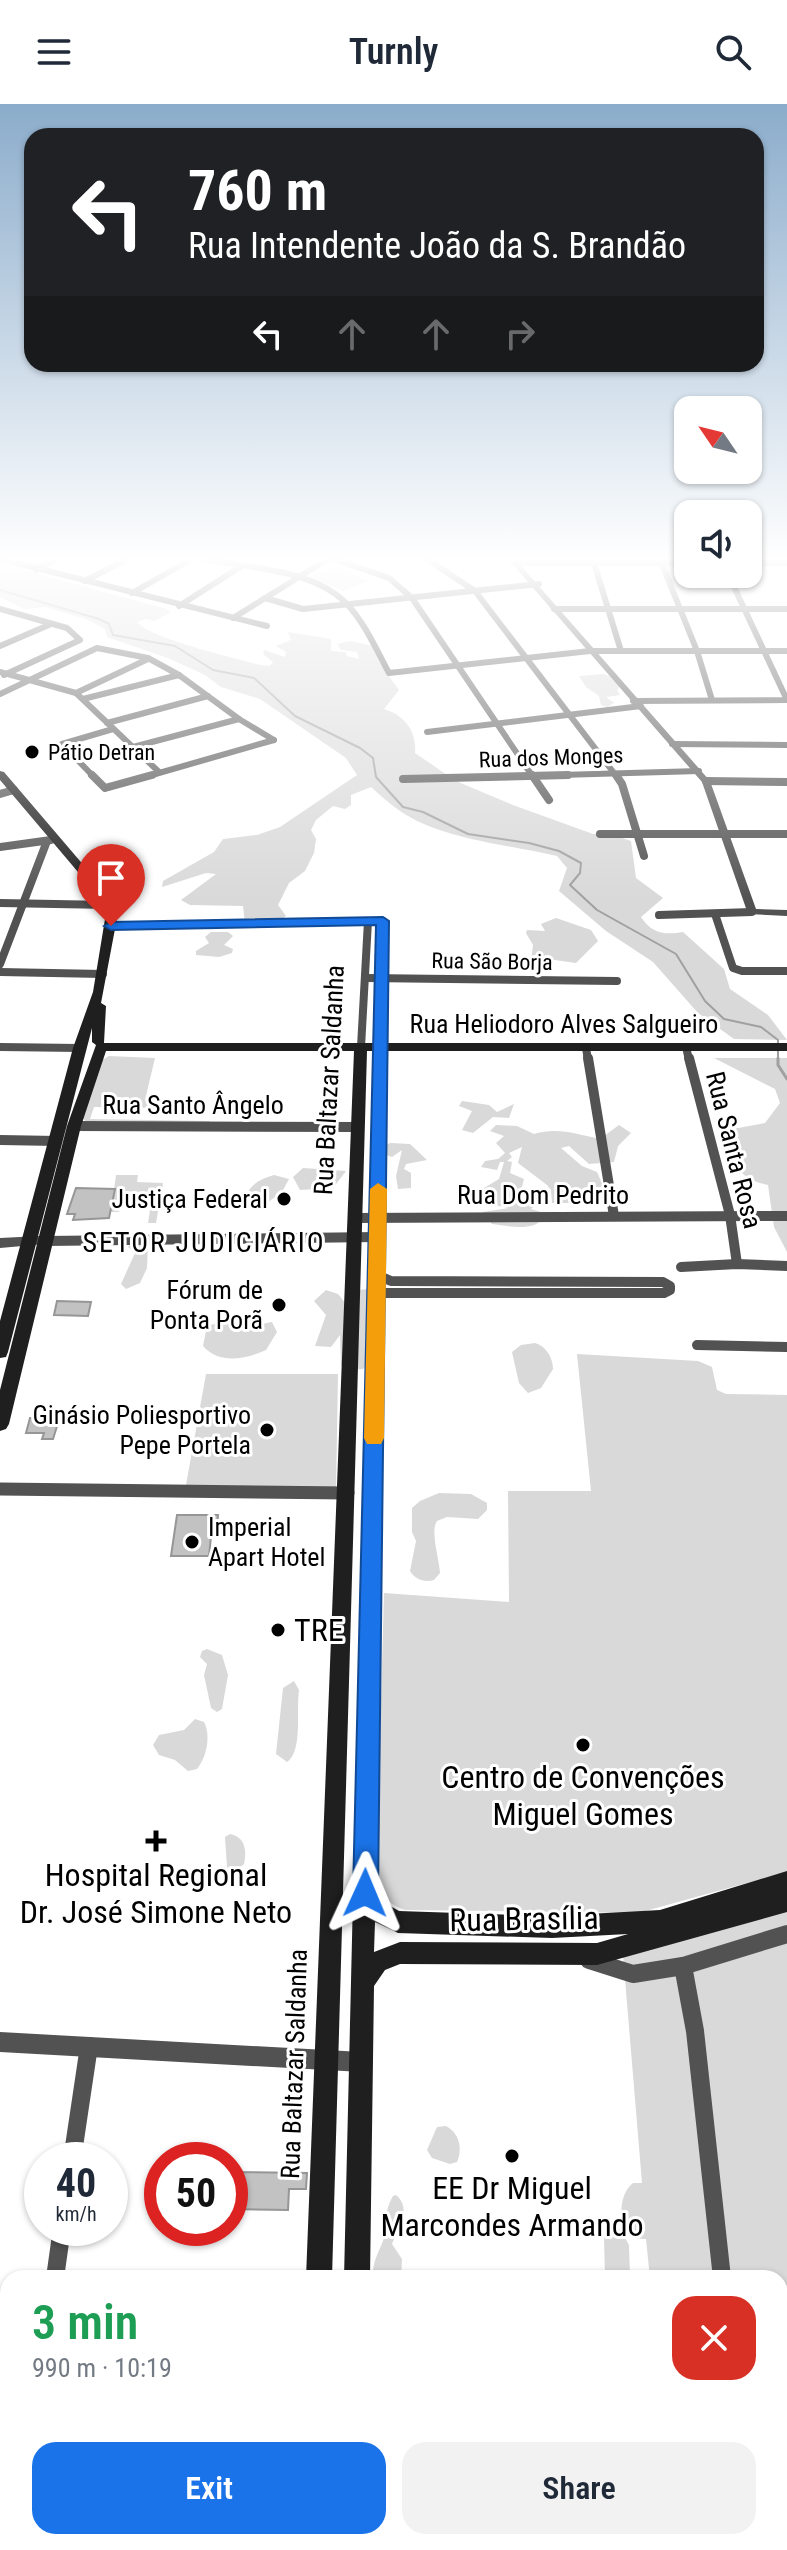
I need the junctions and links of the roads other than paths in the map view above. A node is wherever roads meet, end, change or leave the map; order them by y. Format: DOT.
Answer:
graph roads {
  1 [pos="44,673"];
  2 [pos="117,673"];
  3 [pos="176,673"];
  4 [pos="463,673"];
  5 [pos="538,673"];
  6 [pos="613,673"];
  7 [pos="704,673"];
  8 [pos="774,673"];
  9 [pos="2,674"];
  10 [pos="179,675"];
  11 [pos="28,681"];
  12 [pos="76,693"];
  13 [pos="0,694"];
  14 [pos="208,696"];
  15 [pos="83,699"];
  16 [pos="712,700"];
  17 [pos="787,700"];
  18 [pos="639,703"];
  19 [pos="571,715"];
  20 [pos="239,719"];
  21 [pos="498,724"];
  22 [pos="110,726"];
  23 [pos="427,732"];
  24 [pos="672,744"];
  25 [pos="682,744"];
  26 [pos="787,745"];
  27 [pos="133,747"];
  28 [pos="688,758"];
  29 [pos="699,771"];
  30 [pos="159,772"];
  31 [pos="615,773"];
  32 [pos="0,774"];
  33 [pos="536,777"];
  34 [pos="403,779"];
  35 [pos="706,781"];
  36 [pos="787,782"];
  37 [pos="14,790"];
  38 [pos="0,794"];
  39 [pos="549,800"];
  40 [pos="726,833"];
  41 [pos="600,834"];
  42 [pos="637,834"];
  43 [pos="787,834"];
  44 [pos="51,840"];
  45 [pos="0,847"];
  46 [pos="644,856"];
  47 [pos="0,903"];
  48 [pos="25,904"];
  49 [pos="787,904"];
  50 [pos="110,905"];
  51 [pos="750,908"];
  52 [pos="787,913"];
  53 [pos="715,914"];
  54 [pos="659,915"];
  55 [pos="368,921"];
  56 [pos="111,926"];
  57 [pos="0,964"];
  58 [pos="787,971"];
  59 [pos="0,972"];
  60 [pos="103,974"];
  61 [pos="367,978"];
  62 [pos="381,978"];
  63 [pos="617,981"];
  64 [pos="99,992"];
  65 [pos="0,1047"];
  66 [pos="99,1047"];
  67 [pos="361,1047"];
  68 [pos="380,1047"];
  69 [pos="686,1047"];
  70 [pos="786,1047"];
  71 [pos="81,1048"];
  72 [pos="586,1048"];
  73 [pos="74,1126"];
  74 [pos="359,1127"];
  75 [pos="0,1140"];
  76 [pos="57,1141"];
  77 [pos="730,1215"];
  78 [pos="614,1216"];
  79 [pos="787,1216"];
  80 [pos="378,1217"];
  81 [pos="355,1228"];
  82 [pos="377,1237"];
  83 [pos="46,1241"];
  84 [pos="28,1242"];
  85 [pos="0,1243"];
  86 [pos="737,1264"];
  87 [pos="787,1266"];
  88 [pos="681,1267"];
  89 [pos="377,1284"];
  90 [pos="538,1287"];
  91 [pos="697,1345"];
  92 [pos="787,1347"];
  93 [pos="0,1352"];
  94 [pos="7,1373"];
  95 [pos="0,1424"];
  96 [pos="348,1425"];
  97 [pos="374,1428"];
  98 [pos="0,1489"];
  99 [pos="348,1493"];
  100 [pos="339,1703"];
  101 [pos="369,1704"];
  102 [pos="787,1882"];
  103 [pos="365,1893"];
  104 [pos="787,1901"];
  105 [pos="505,1926"];
  106 [pos="787,1934"];
  107 [pos="505,1951"];
  108 [pos="570,1953"];
  109 [pos="683,1966"];
  110 [pos="363,1982"];
  111 [pos="0,2042"];
  112 [pos="89,2046"];
  113 [pos="344,2060"];
  114 [pos="75,2142"];
  115 [pos="59,2246"];
  116 [pos="56,2270"];
  117 [pos="320,2270"];
  118 [pos="357,2270"];
  119 [pos="721,2270"];
  1 -- 11 [label="street"];
  2 -- 12 [label="street"];
  3 -- 10 [label="street"];
  4 -- 21 [label="street"];
  5 -- 19 [label="street"];
  6 -- 18 [label="street"];
  7 -- 16 [label="street"];
  8 -- 17 [label="street"];
  9 -- 11 [label="street"];
  10 -- 14 [label="street"];
  10 -- 15 [label="street"];
  11 -- 12 [label="street"];
  11 -- 13 [label="street"];
  12 -- 15 [label="street"];
  14 -- 20 [label="street"];
  14 -- 22 [label="street"];
  15 -- 22 [label="street"];
  16 -- 17 [label="street"];
  16 -- 18 [label="street"];
  18 -- 19 [label="street"];
  18 -- 24 [label="street"];
  18 -- 25 [label="street"];
  19 -- 21 [label="street"];
  19 -- 31 [label="street"];
  20 -- 27 [label="street"];
  20 -- 30 [label="street"];
  21 -- 23 [label="street"];
  21 -- 33 [label="street"];
  22 -- 27 [label="street"];
  22 -- 30 [label="street"];
  24 -- 25 [label="street"];
  24 -- 28 [label="street"];
  25 -- 26 [label="street"];
  25 -- 28 [label="street"];
  27 -- 30 [label="street"];
  28 -- 29 [label="street"];
  29 -- 31 [label="street, Rua dos Monges"];
  29 -- 35 [label="street"];
  31 -- 33 [label="street, Rua dos Monges"];
  31 -- 42 [label="street"];
  32 -- 37 [label="main road"];
  33 -- 34 [label="street, Rua dos Monges"];
  33 -- 39 [label="street"];
  35 -- 36 [label="street"];
  35 -- 40 [label="street"];
  37 -- 38 [label="street"];
  37 -- 44 [label="main road"];
  40 -- 42 [label="street"];
  40 -- 43 [label="street"];
  40 -- 51 [label="street"];
  41 -- 42 [label="street"];
  42 -- 46 [label="street"];
  44 -- 45 [label="street"];
  44 -- 48 [label="street"];
  44 -- 50 [label="main road"];
  47 -- 48 [label="street"];
  48 -- 50 [label="street"];
  48 -- 57 [label="street"];
  49 -- 51 [label="street"];
  50 -- 56 [label="main road"];
  51 -- 52 [label="street"];
  51 -- 53 [label="street"];
  53 -- 54 [label="street"];
  53 -- 58 [label="street"];
  55 -- 56 [label="street"];
  55 -- 61 [label="street, Rua Baltazar Saldanha"];
  55 -- 62 [label="street, Rua Baltazar Saldanha"];
  56 -- 60 [label="main road"];
  59 -- 60 [label="street"];
  60 -- 64 [label="main road"];
  61 -- 62 [label="street, Rua São Borja"];
  61 -- 67 [label="street, Rua Baltazar Saldanha"];
  62 -- 63 [label="street, Rua São Borja"];
  62 -- 68 [label="street, Rua Baltazar Saldanha"];
  64 -- 66 [label="main road"];
  64 -- 71 [label="main road"];
  65 -- 71 [label="street"];
  66 -- 67 [label="main road, Rua Heliodoro Alves Salgueiro"];
  66 -- 71 [label="main road, Rua Heliodoro Alves Salgueiro"];
  66 -- 73 [label="main road"];
  67 -- 68 [label="main road, Rua Heliodoro Alves Salgueiro"];
  67 -- 74 [label="main road, Rua Baltazar Saldanha"];
  68 -- 72 [label="main road, Rua Heliodoro Alves Salgueiro"];
  68 -- 80 [label="main road, Rua Baltazar Saldanha"];
  69 -- 70 [label="main road, Rua Heliodoro Alves Salgueiro"];
  69 -- 72 [label="main road, Rua Heliodoro Alves Salgueiro"];
  69 -- 77 [label="street, Rua Santa Rosa"];
  71 -- 76 [label="main road"];
  72 -- 78 [label="street"];
  73 -- 74 [label="street, Rua Santo Ângelo"];
  73 -- 83 [label="main road"];
  74 -- 81 [label="main road, Rua Baltazar Saldanha"];
  75 -- 76 [label="street"];
  76 -- 84 [label="main road"];
  77 -- 78 [label="street, Rua Dom Pedrito"];
  77 -- 79 [label="street, Rua Dom Pedrito"];
  77 -- 86 [label="street, Rua Santa Rosa"];
  78 -- 80 [label="street, Rua Dom Pedrito"];
  80 -- 81 [label="street, Rua Dom Pedrito"];
  80 -- 82 [label="main road, Rua Baltazar Saldanha"];
  81 -- 82 [label="street"];
  81 -- 83 [label="street"];
  81 -- 96 [label="main road, Rua Baltazar Saldanha"];
  82 -- 89 [label="main road, Rua Baltazar Saldanha"];
  83 -- 84 [label="street"];
  83 -- 94 [label="main road"];
  84 -- 85 [label="street"];
  84 -- 93 [label="main road"];
  86 -- 87 [label="street"];
  86 -- 88 [label="street"];
  89 -- 90 [label="street"];
  89 -- 90 [label="street"];
  89 -- 97 [label="main road, Rua Baltazar Saldanha"];
  90 -- 90 [label="street"];
  91 -- 92 [label="street"];
  94 -- 95 [label="main road"];
  96 -- 97 [label="main road"];
  96 -- 99 [label="main road, Rua Baltazar Saldanha"];
  97 -- 101 [label="main road, Rua Baltazar Saldanha"];
  98 -- 99 [label="street"];
  99 -- 100 [label="main road, Rua Baltazar Saldanha"];
  100 -- 101 [label="main road"];
  100 -- 113 [label="main road, Rua Baltazar Saldanha"];
  101 -- 103 [label="main road, Rua Baltazar Saldanha"];
  102 -- 105 [label="main road, Rua Brasília"];
  103 -- 105 [label="main road, Rua Brasília"];
  103 -- 110 [label="main road, Rua Baltazar Saldanha"];
  104 -- 108 [label="main road, Rua Brasília"];
  105 -- 107 [label="street"];
  106 -- 109 [label="street"];
  107 -- 108 [label="main road, Rua Brasília"];
  107 -- 110 [label="main road, Rua Brasília"];
  108 -- 109 [label="street"];
  109 -- 119 [label="street"];
  110 -- 113 [label="main road, Rua Baltazar Saldanha"];
  111 -- 112 [label="street"];
  112 -- 113 [label="street"];
  112 -- 114 [label="street"];
  113 -- 117 [label="main road, Rua Baltazar Saldanha"];
  113 -- 118 [label="main road, Rua Baltazar Saldanha"];
  115 -- 116 [label="street"];
}
